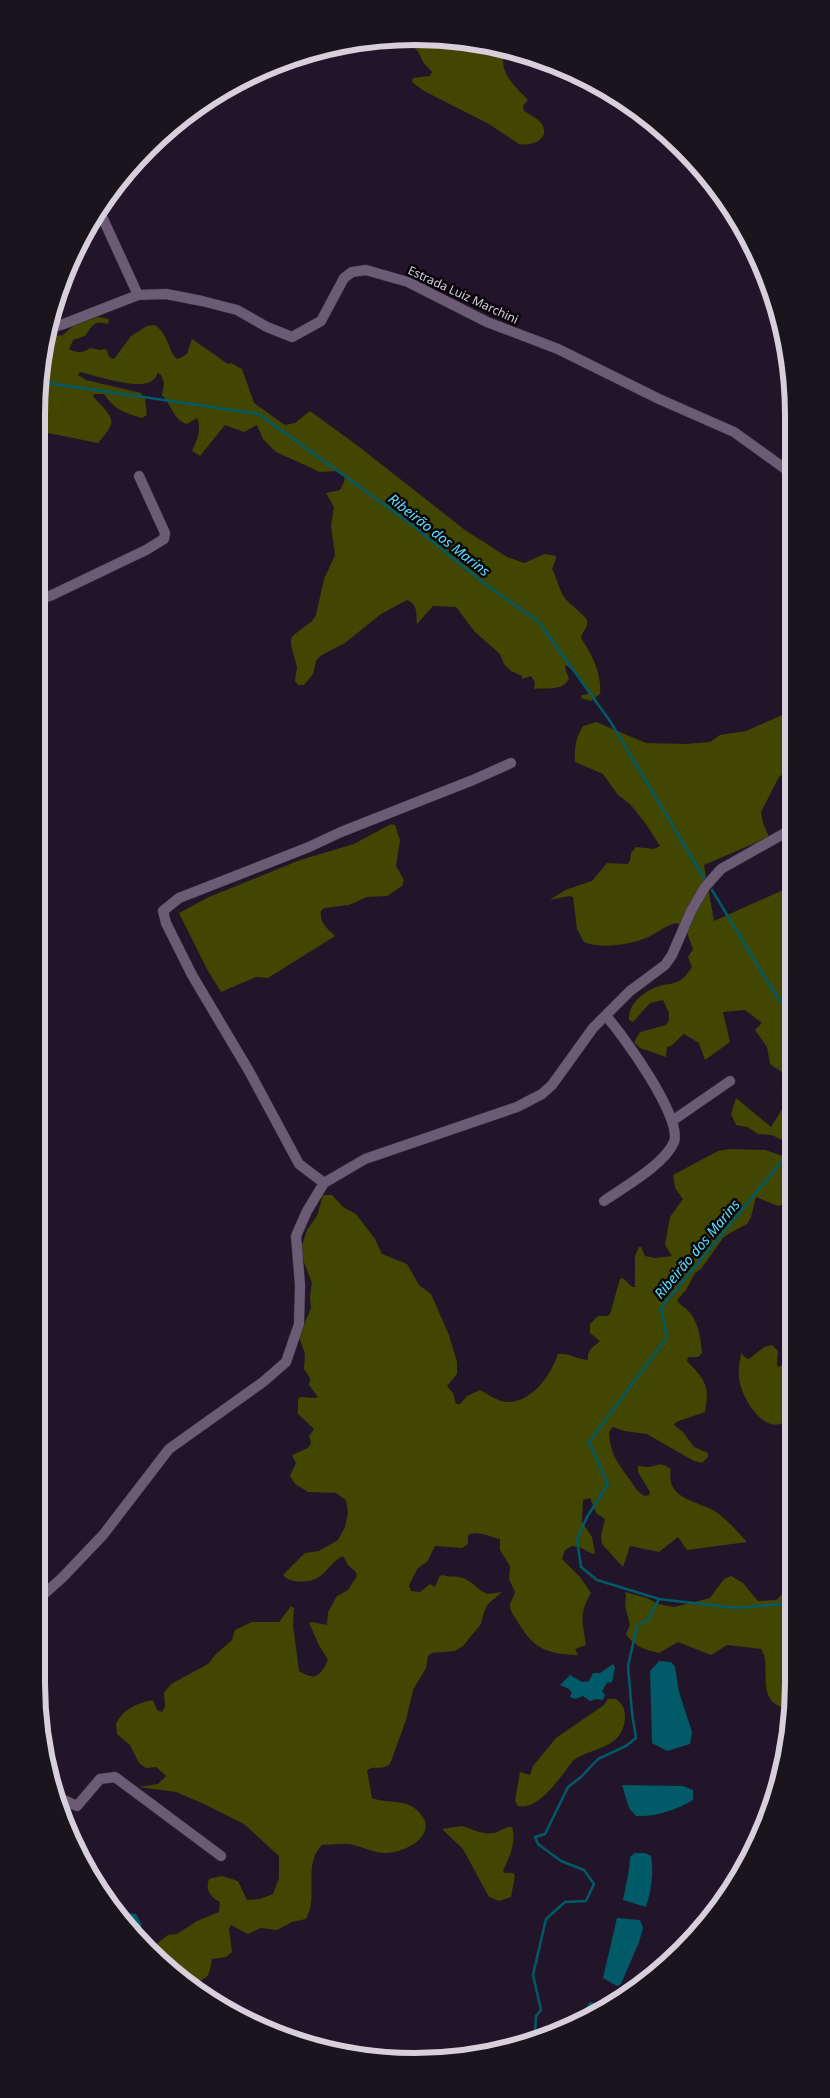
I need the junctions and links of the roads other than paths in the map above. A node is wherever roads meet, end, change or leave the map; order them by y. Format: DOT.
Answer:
graph roads {
  1 [pos="102,217"];
  2 [pos="138,296"];
  3 [pos="56,326"];
  4 [pos="785,468"];
  5 [pos="140,476"];
  6 [pos="45,598"];
  7 [pos="511,763"];
  8 [pos="785,833"];
  9 [pos="606,1016"];
  10 [pos="730,1081"];
  11 [pos="672,1121"];
  12 [pos="324,1183"];
  13 [pos="604,1201"];
  14 [pos="45,1593"];
  15 [pos="64,1800"];
  16 [pos="220,1856"];
  1 -- 2 [label="street"];
  2 -- 3 [label="street, Estrada Luiz Marchini"];
  2 -- 4 [label="street, Estrada Luiz Marchini"];
  5 -- 6 [label="street"];
  7 -- 12 [label="street"];
  8 -- 9 [label="street"];
  9 -- 11 [label="street"];
  9 -- 12 [label="street"];
  10 -- 11 [label="street"];
  11 -- 13 [label="street"];
  12 -- 14 [label="street"];
  15 -- 16 [label="street"];
}
